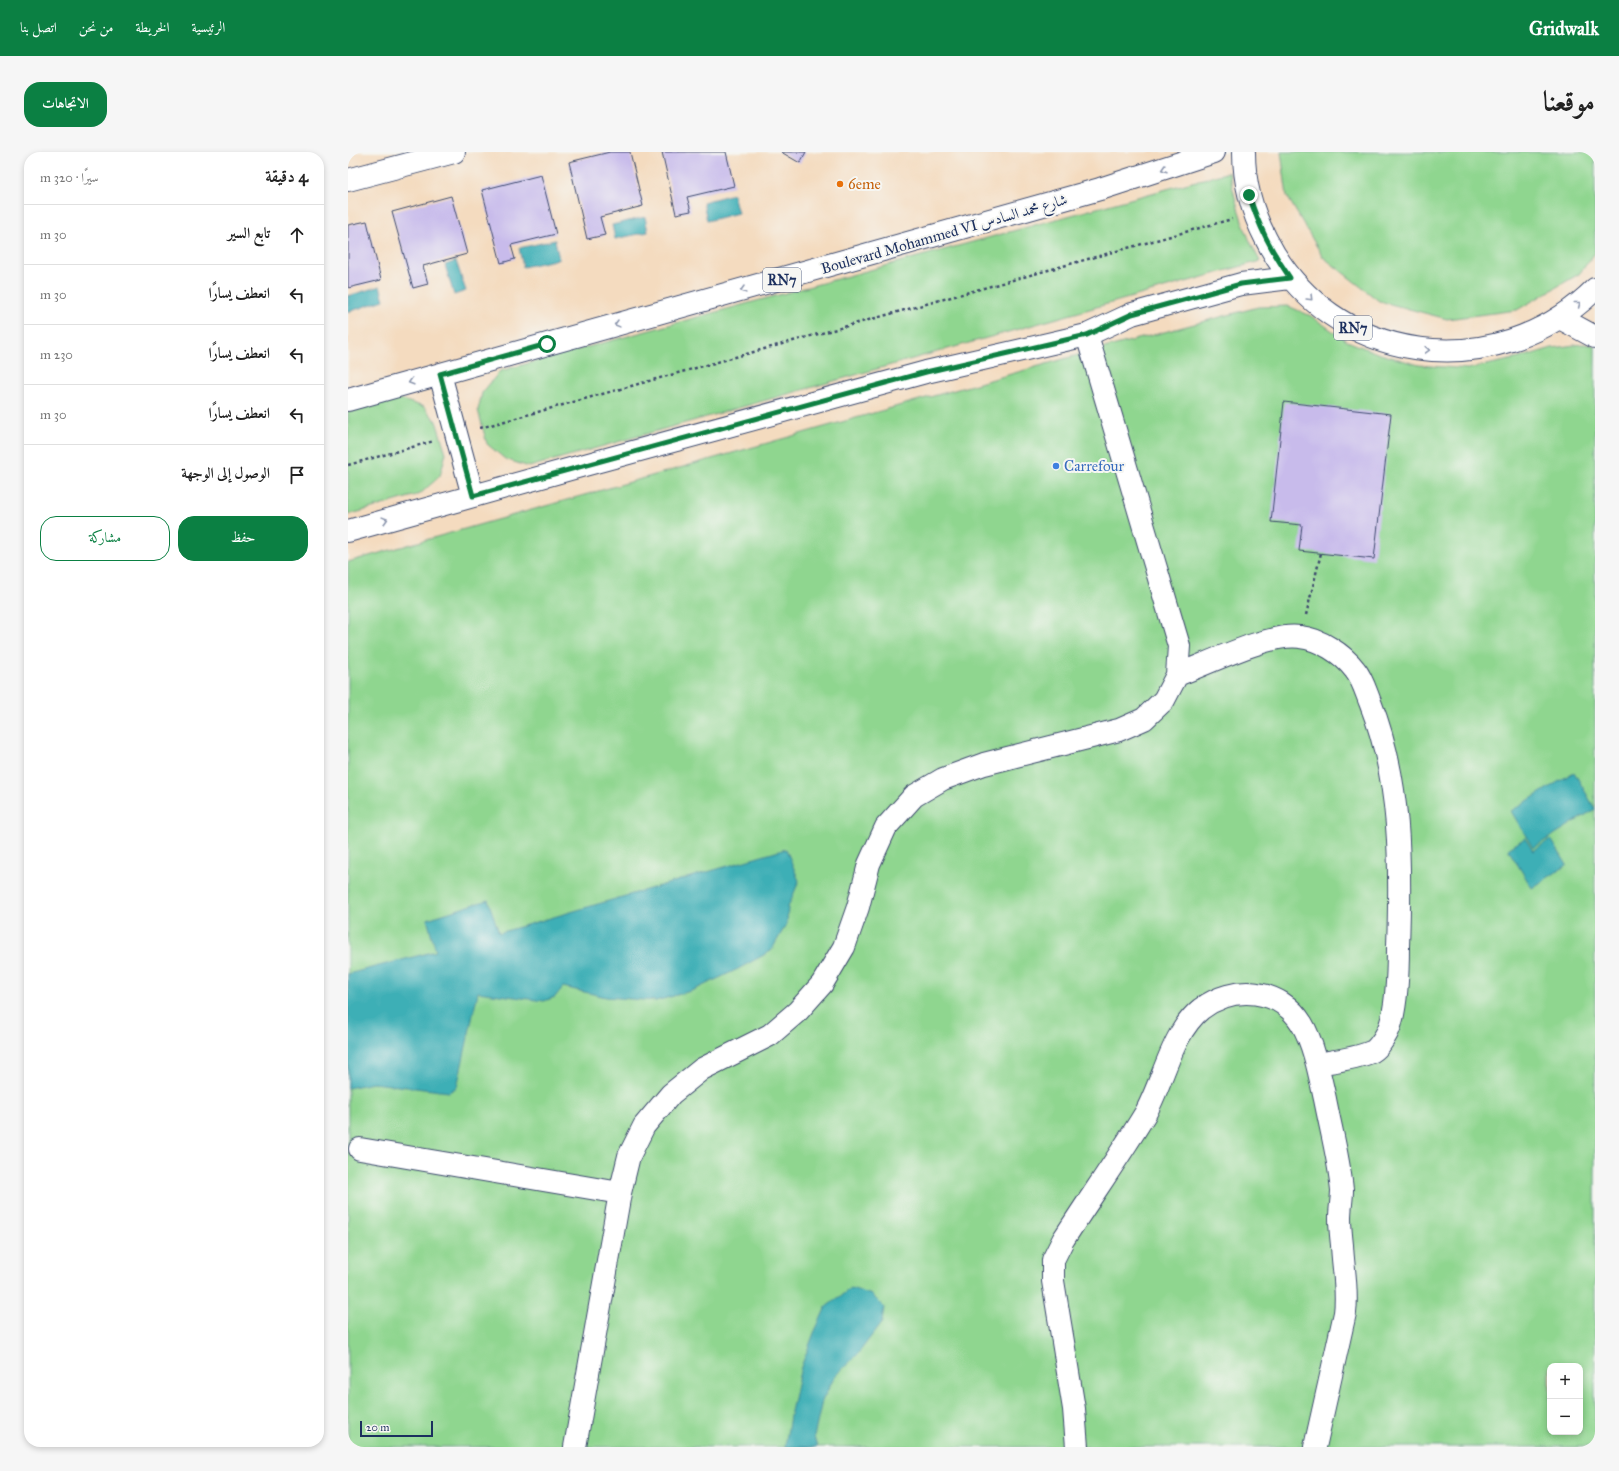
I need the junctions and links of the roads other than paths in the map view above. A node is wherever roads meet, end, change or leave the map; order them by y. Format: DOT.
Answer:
graph roads {
  1 [pos="454,152"];
  2 [pos="1214,152"];
  3 [pos="1244,152"];
  4 [pos="348,180"];
  5 [pos="1290,278"];
  6 [pos="1595,289"];
  7 [pos="1560,318"];
  8 [pos="1087,335"];
  9 [pos="1595,337"];
  10 [pos="440,374"];
  11 [pos="348,400"];
  12 [pos="473,496"];
  13 [pos="348,531"];
  14 [pos="1177,675"];
  15 [pos="1317,1064"];
  16 [pos="360,1149"];
  17 [pos="620,1193"];
  18 [pos="576,1447"];
  19 [pos="1077,1447"];
  20 [pos="1315,1447"];
  1 -- 4 [label="main road"];
  2 -- 10 [label="main road, Boulevard Mohammed VI شارع محمد السادس / RN7, one-way"];
  3 -- 5 [label="main road, RN7"];
  5 -- 7 [label="main road, RN7, one-way"];
  5 -- 8 [label="main road"];
  7 -- 6 [label="main road, RN7, one-way"];
  7 -- 9 [label="main road"];
  8 -- 12 [label="main road"];
  8 -- 14 [label="main road"];
  10 -- 11 [label="main road, Boulevard Mohammed VI شارع محمد السادس / RN7, one-way"];
  10 -- 12 [label="main road"];
  13 -- 12 [label="main road, one-way"];
  14 -- 15 [label="main road"];
  14 -- 17 [label="main road"];
  15 -- 19 [label="main road"];
  15 -- 20 [label="main road"];
  16 -- 17 [label="main road"];
  17 -- 18 [label="main road"];
}
